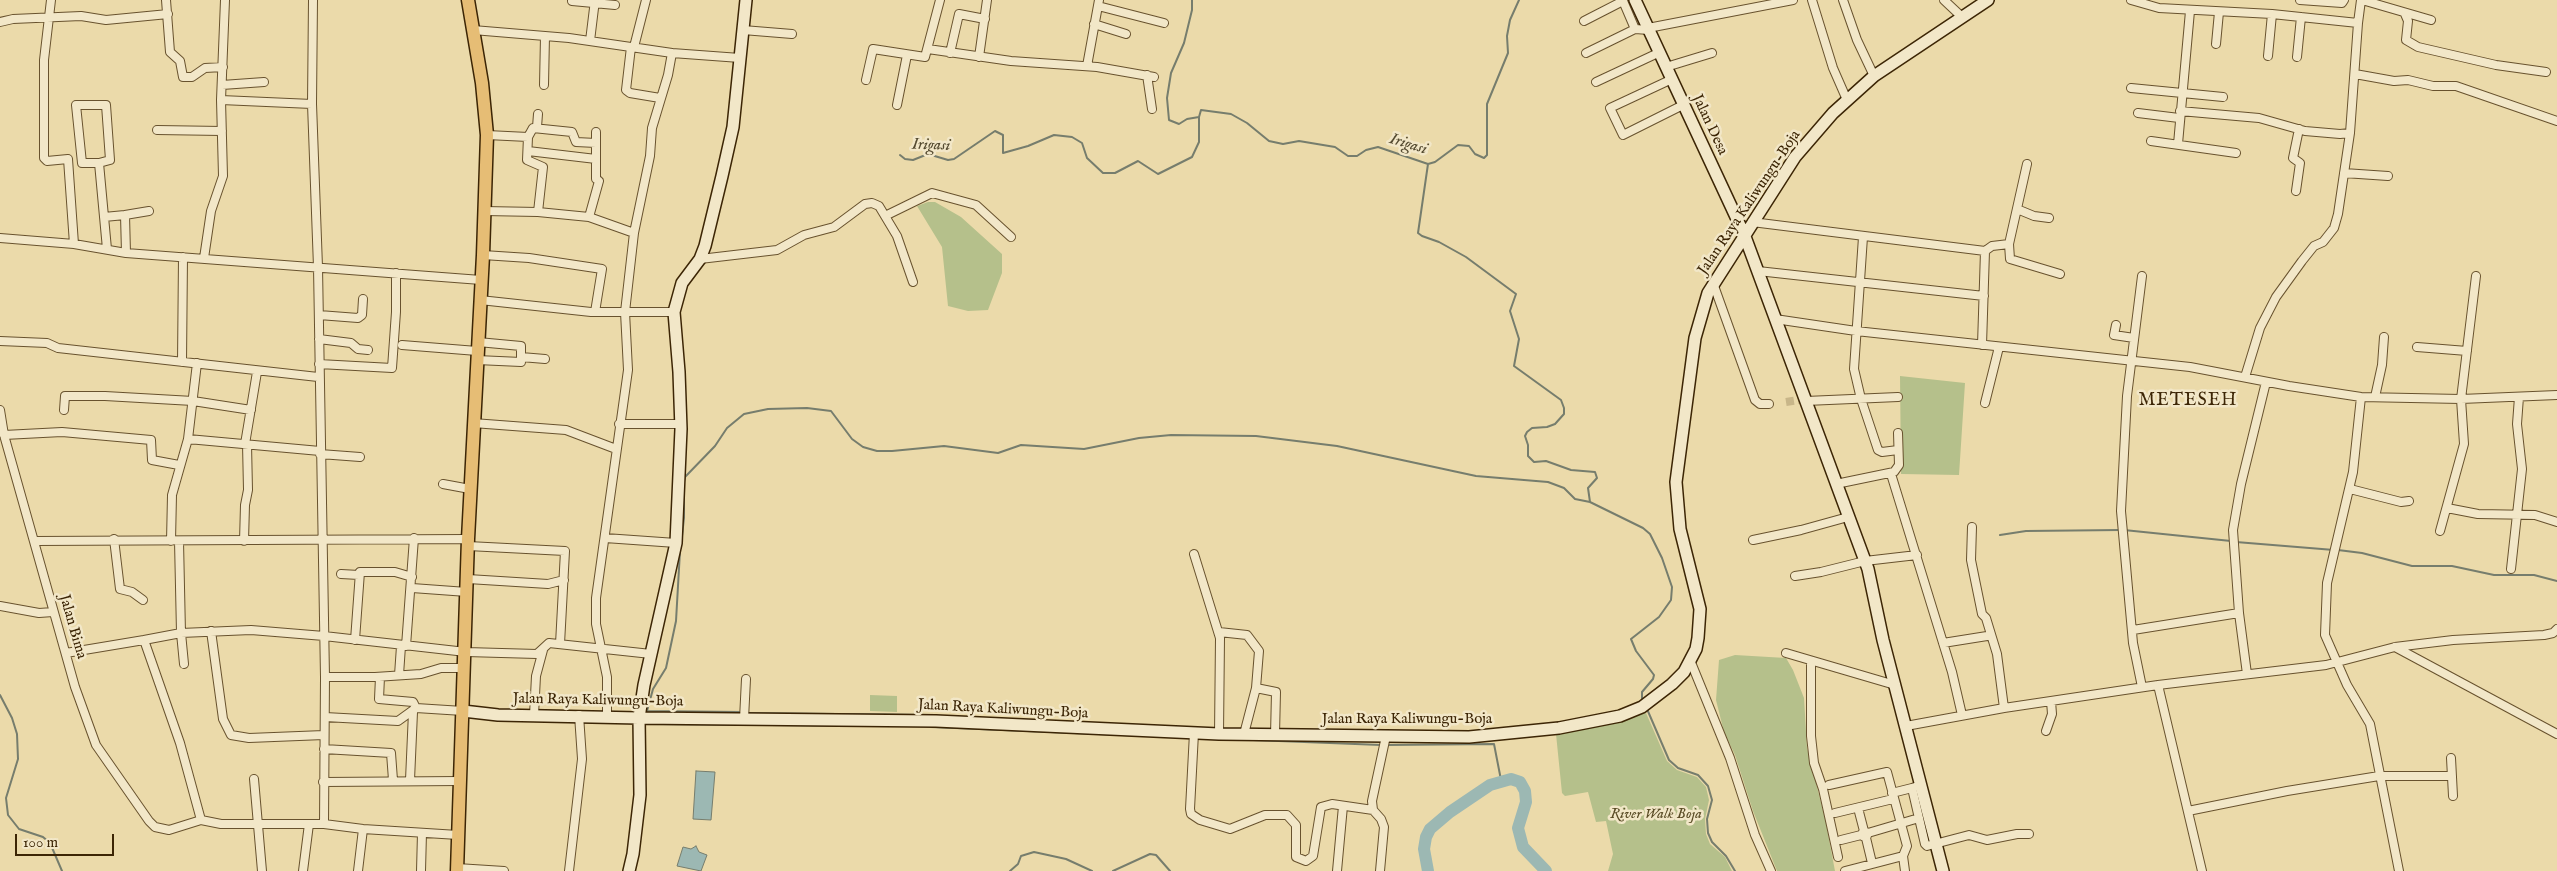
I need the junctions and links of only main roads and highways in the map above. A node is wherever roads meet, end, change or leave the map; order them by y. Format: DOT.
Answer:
graph roads {
  1 [pos="468,0"];
  2 [pos="746,0"];
  3 [pos="1635,0"];
  4 [pos="1988,0"];
  5 [pos="1744,234"];
  6 [pos="463,712"];
  7 [pos="639,718"];
  8 [pos="457,869"];
  9 [pos="629,871"];
  10 [pos="1943,871"];
  1 -- 6 [label="main road"];
  2 -- 7 [label="main road"];
  3 -- 5 [label="main road, Jalan Desa"];
  4 -- 5 [label="main road, Jalan Raya Kaliwungu-Boja"];
  5 -- 7 [label="main road, Jalan Raya Kaliwungu-Boja"];
  5 -- 10 [label="main road, Jalan Desa"];
  6 -- 7 [label="main road, Jalan Raya Kaliwungu-Boja"];
  6 -- 8 [label="main road"];
  7 -- 9 [label="main road"];
}
